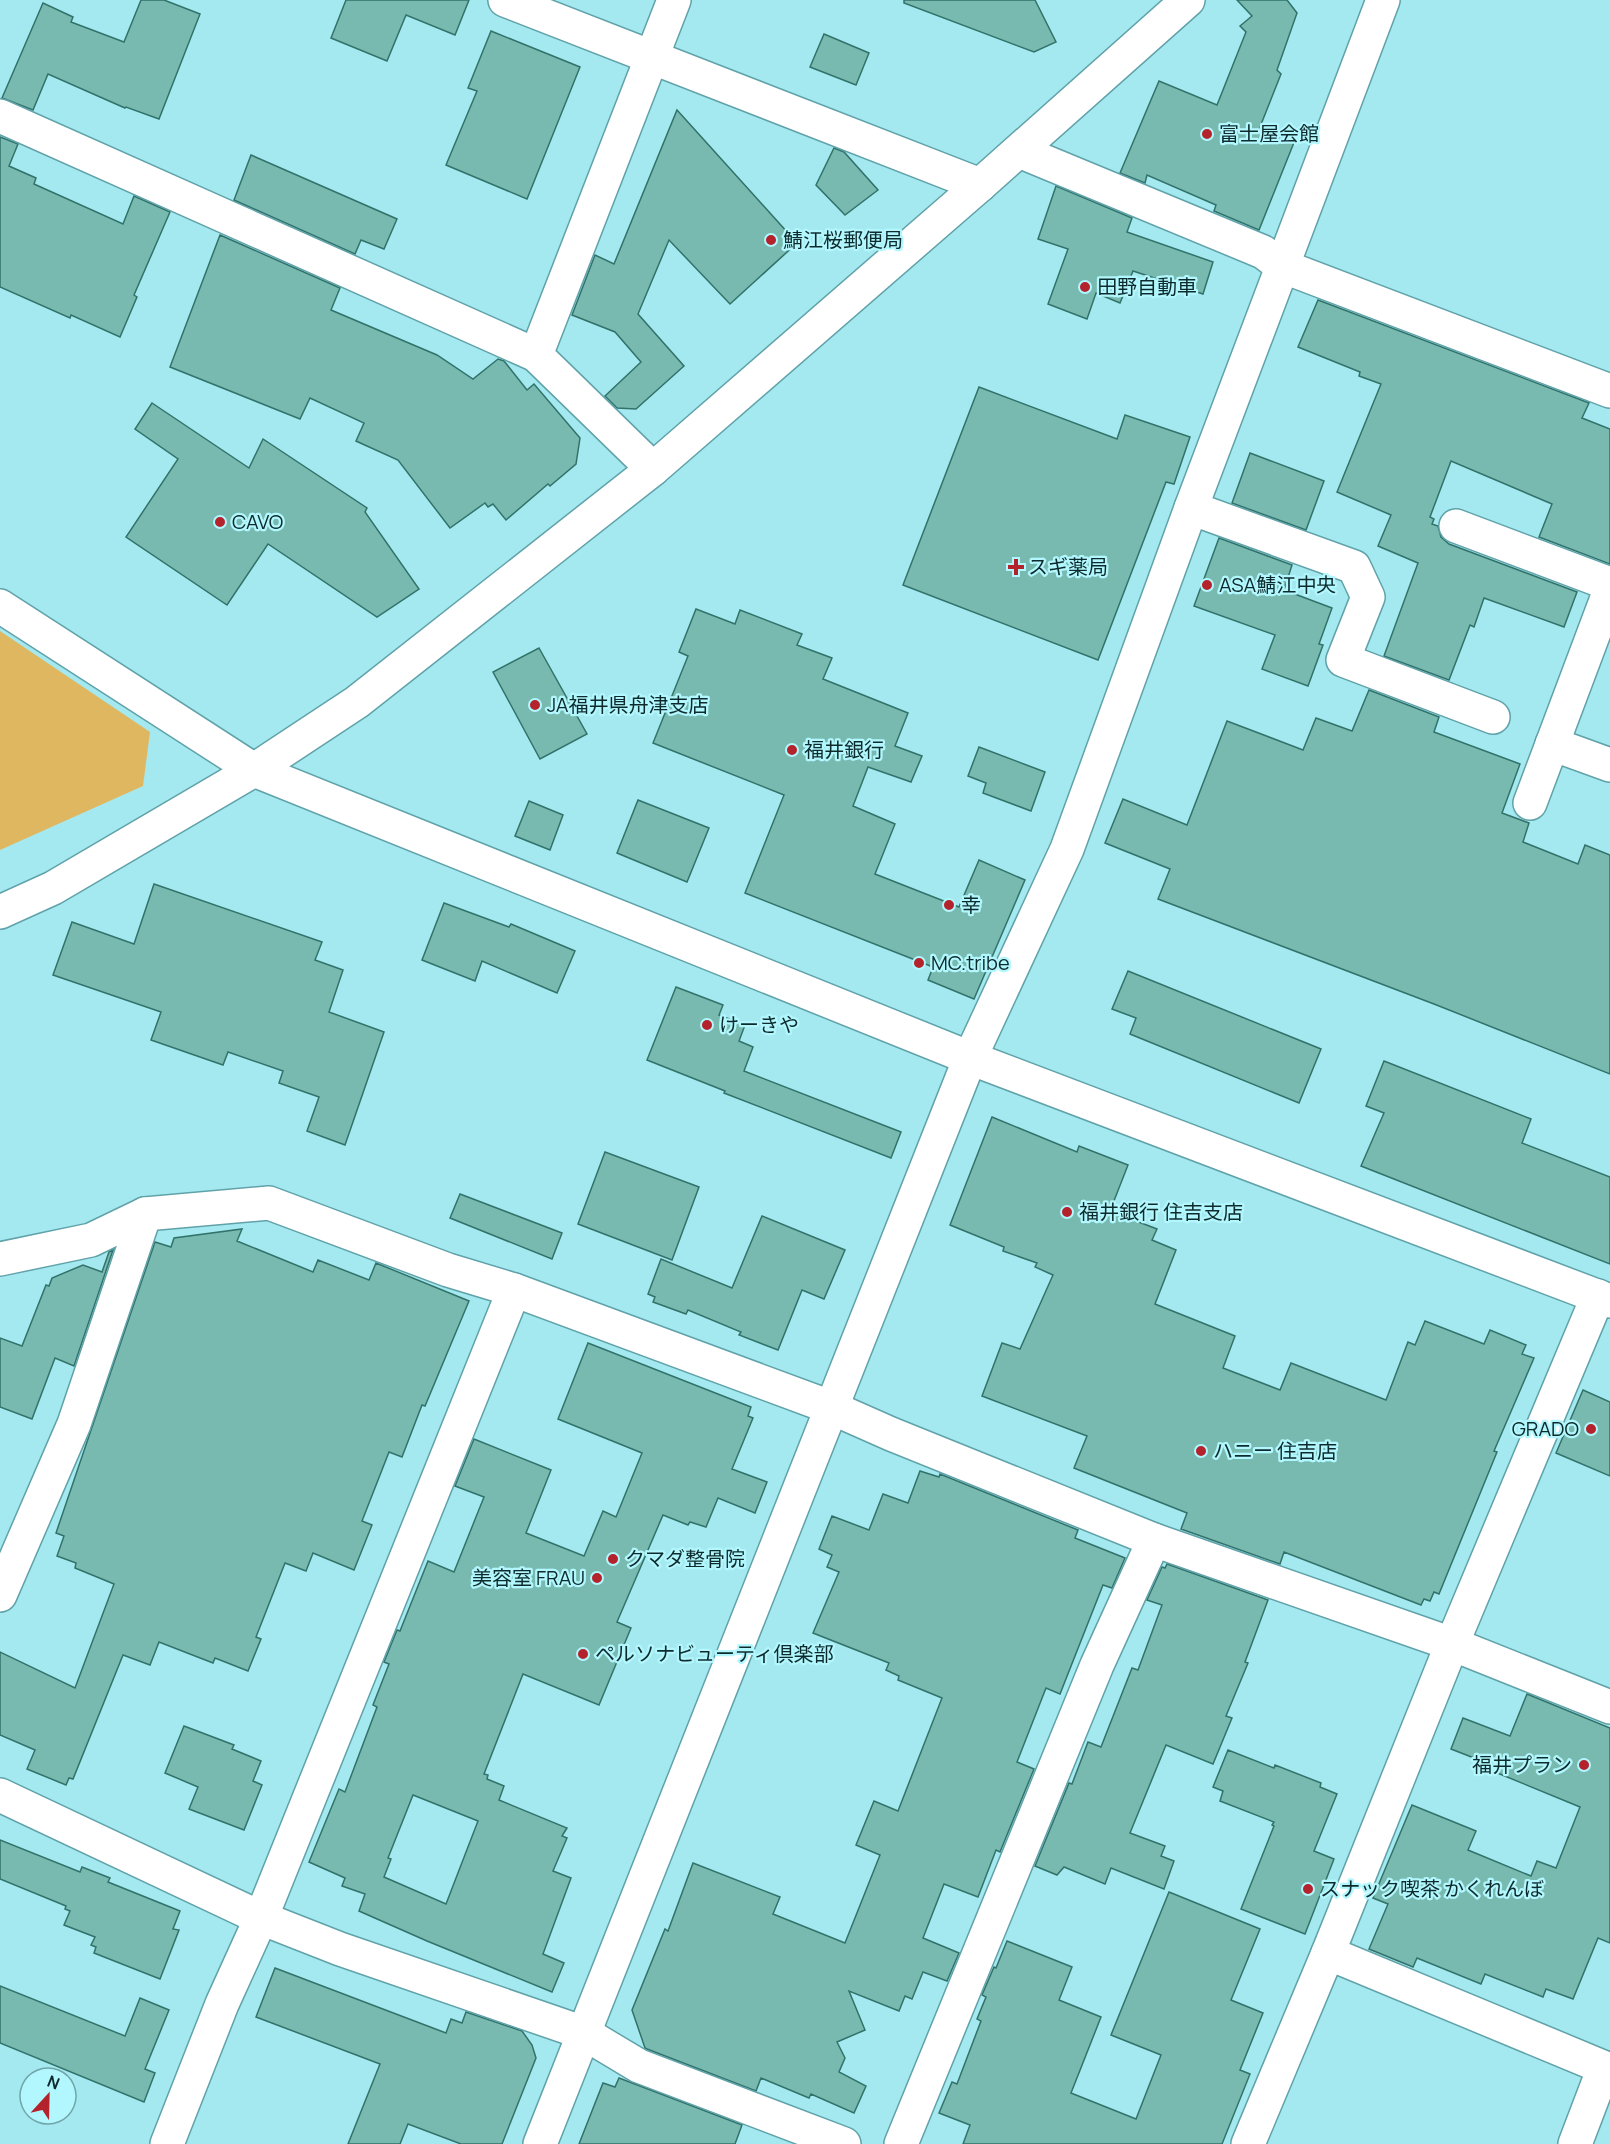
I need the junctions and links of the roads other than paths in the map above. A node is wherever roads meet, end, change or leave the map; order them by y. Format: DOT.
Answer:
graph roads {
  1 [pos="505,0"];
  2 [pos="674,0"];
  3 [pos="1188,0"];
  4 [pos="1383,0"];
  5 [pos="652,57"];
  6 [pos="0,116"];
  7 [pos="1019,151"];
  8 [pos="980,185"];
  9 [pos="1282,266"];
  10 [pos="536,355"];
  11 [pos="1610,391"];
  12 [pos="653,469"];
  13 [pos="1191,508"];
  14 [pos="1456,526"];
  15 [pos="1610,584"];
  16 [pos="1610,590"];
  17 [pos="0,606"];
  18 [pos="1493,717"];
  19 [pos="1552,744"];
  20 [pos="1610,765"];
  21 [pos="254,770"];
  22 [pos="1530,803"];
  23 [pos="0,912"];
  24 [pos="970,1058"];
  25 [pos="145,1215"];
  26 [pos="0,1259"];
  27 [pos="514,1290"];
  28 [pos="1604,1298"];
  29 [pos="830,1407"];
  30 [pos="1154,1540"];
  31 [pos="0,1595"];
  32 [pos="1452,1644"];
  33 [pos="1610,1707"];
  34 [pos="0,1796"];
  35 [pos="261,1918"];
  36 [pos="1328,1953"];
  37 [pos="584,2033"];
  38 [pos="1607,2069"];
  39 [pos="167,2144"];
  40 [pos="540,2144"];
  41 [pos="844,2144"];
  42 [pos="901,2144"];
  43 [pos="1248,2144"];
  44 [pos="1575,2144"];
  1 -- 5 [label="street"];
  2 -- 5 [label="street"];
  3 -- 7 [label="street"];
  4 -- 9 [label="street"];
  5 -- 8 [label="street"];
  5 -- 10 [label="street"];
  6 -- 10 [label="street"];
  7 -- 8 [label="street"];
  7 -- 9 [label="street"];
  8 -- 12 [label="street"];
  9 -- 11 [label="street"];
  9 -- 13 [label="street"];
  10 -- 12 [label="street"];
  12 -- 21 [label="street"];
  13 -- 18 [label="street"];
  13 -- 24 [label="street"];
  14 -- 15 [label="street"];
  16 -- 19 [label="street"];
  17 -- 21 [label="street"];
  19 -- 20 [label="street"];
  19 -- 22 [label="street"];
  21 -- 23 [label="street"];
  21 -- 24 [label="street"];
  24 -- 28 [label="street"];
  24 -- 29 [label="street"];
  25 -- 26 [label="street"];
  25 -- 27 [label="street"];
  25 -- 31 [label="street"];
  27 -- 29 [label="street"];
  27 -- 35 [label="street"];
  28 -- 32 [label="street"];
  29 -- 30 [label="street"];
  29 -- 37 [label="street"];
  30 -- 32 [label="street"];
  30 -- 42 [label="street"];
  32 -- 33 [label="street"];
  32 -- 36 [label="street"];
  34 -- 35 [label="street"];
  35 -- 37 [label="street"];
  35 -- 39 [label="street"];
  36 -- 38 [label="street"];
  36 -- 43 [label="street"];
  37 -- 40 [label="street"];
  37 -- 41 [label="street"];
  38 -- 44 [label="street"];
}
